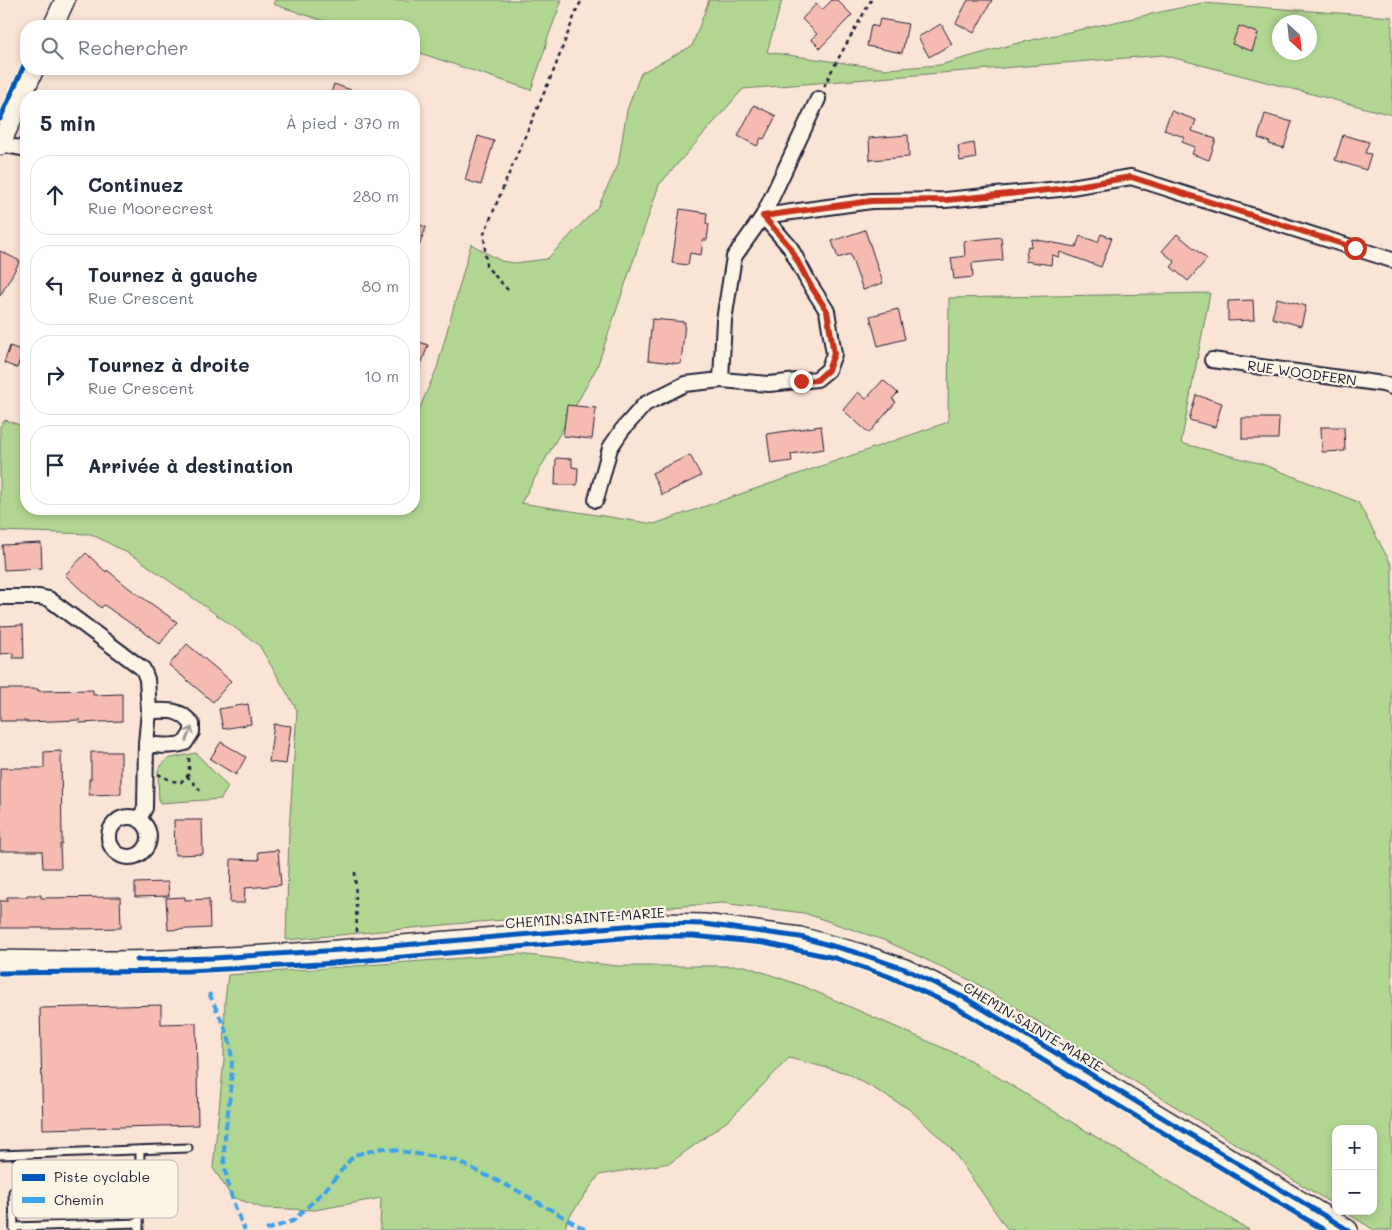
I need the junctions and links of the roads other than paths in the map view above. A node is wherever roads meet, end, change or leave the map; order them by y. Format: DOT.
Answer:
graph roads {
  1 [pos="65,0"];
  2 [pos="56,20"];
  3 [pos="31,75"];
  4 [pos="24,90"];
  5 [pos="20,98"];
  6 [pos="818,100"];
  7 [pos="2,136"];
  8 [pos="20,146"];
  9 [pos="763,216"];
  10 [pos="1392,260"];
  11 [pos="1212,360"];
  12 [pos="721,380"];
  13 [pos="1392,387"];
  14 [pos="596,500"];
  15 [pos="0,597"];
  16 [pos="149,710"];
  17 [pos="146,744"];
  18 [pos="138,819"];
  19 [pos="0,960"];
  20 [pos="188,1148"];
  21 [pos="140,1150"];
  22 [pos="0,1155"];
  23 [pos="140,1160"];
  24 [pos="139,1226"];
  25 [pos="14,1229"];
  26 [pos="1348,1230"];
  1 -- 2 [label="street"];
  3 -- 4 [label="street"];
  5 -- 7 [label="street"];
  6 -- 9 [label="street"];
  7 -- 8 [label="street"];
  9 -- 10 [label="street"];
  9 -- 12 [label="street"];
  9 -- 12 [label="street"];
  11 -- 13 [label="street, RUE WOODFERN"];
  12 -- 14 [label="street"];
  15 -- 16 [label="street"];
  16 -- 17 [label="street"];
  17 -- 16 [label="street, one-way"];
  17 -- 18 [label="street"];
  19 -- 26 [label="street, CHEMIN SAINTE-MARIE"];
  20 -- 21 [label="lane"];
  21 -- 22 [label="lane"];
  21 -- 23 [label="lane"];
  24 -- 25 [label="lane"];
}
